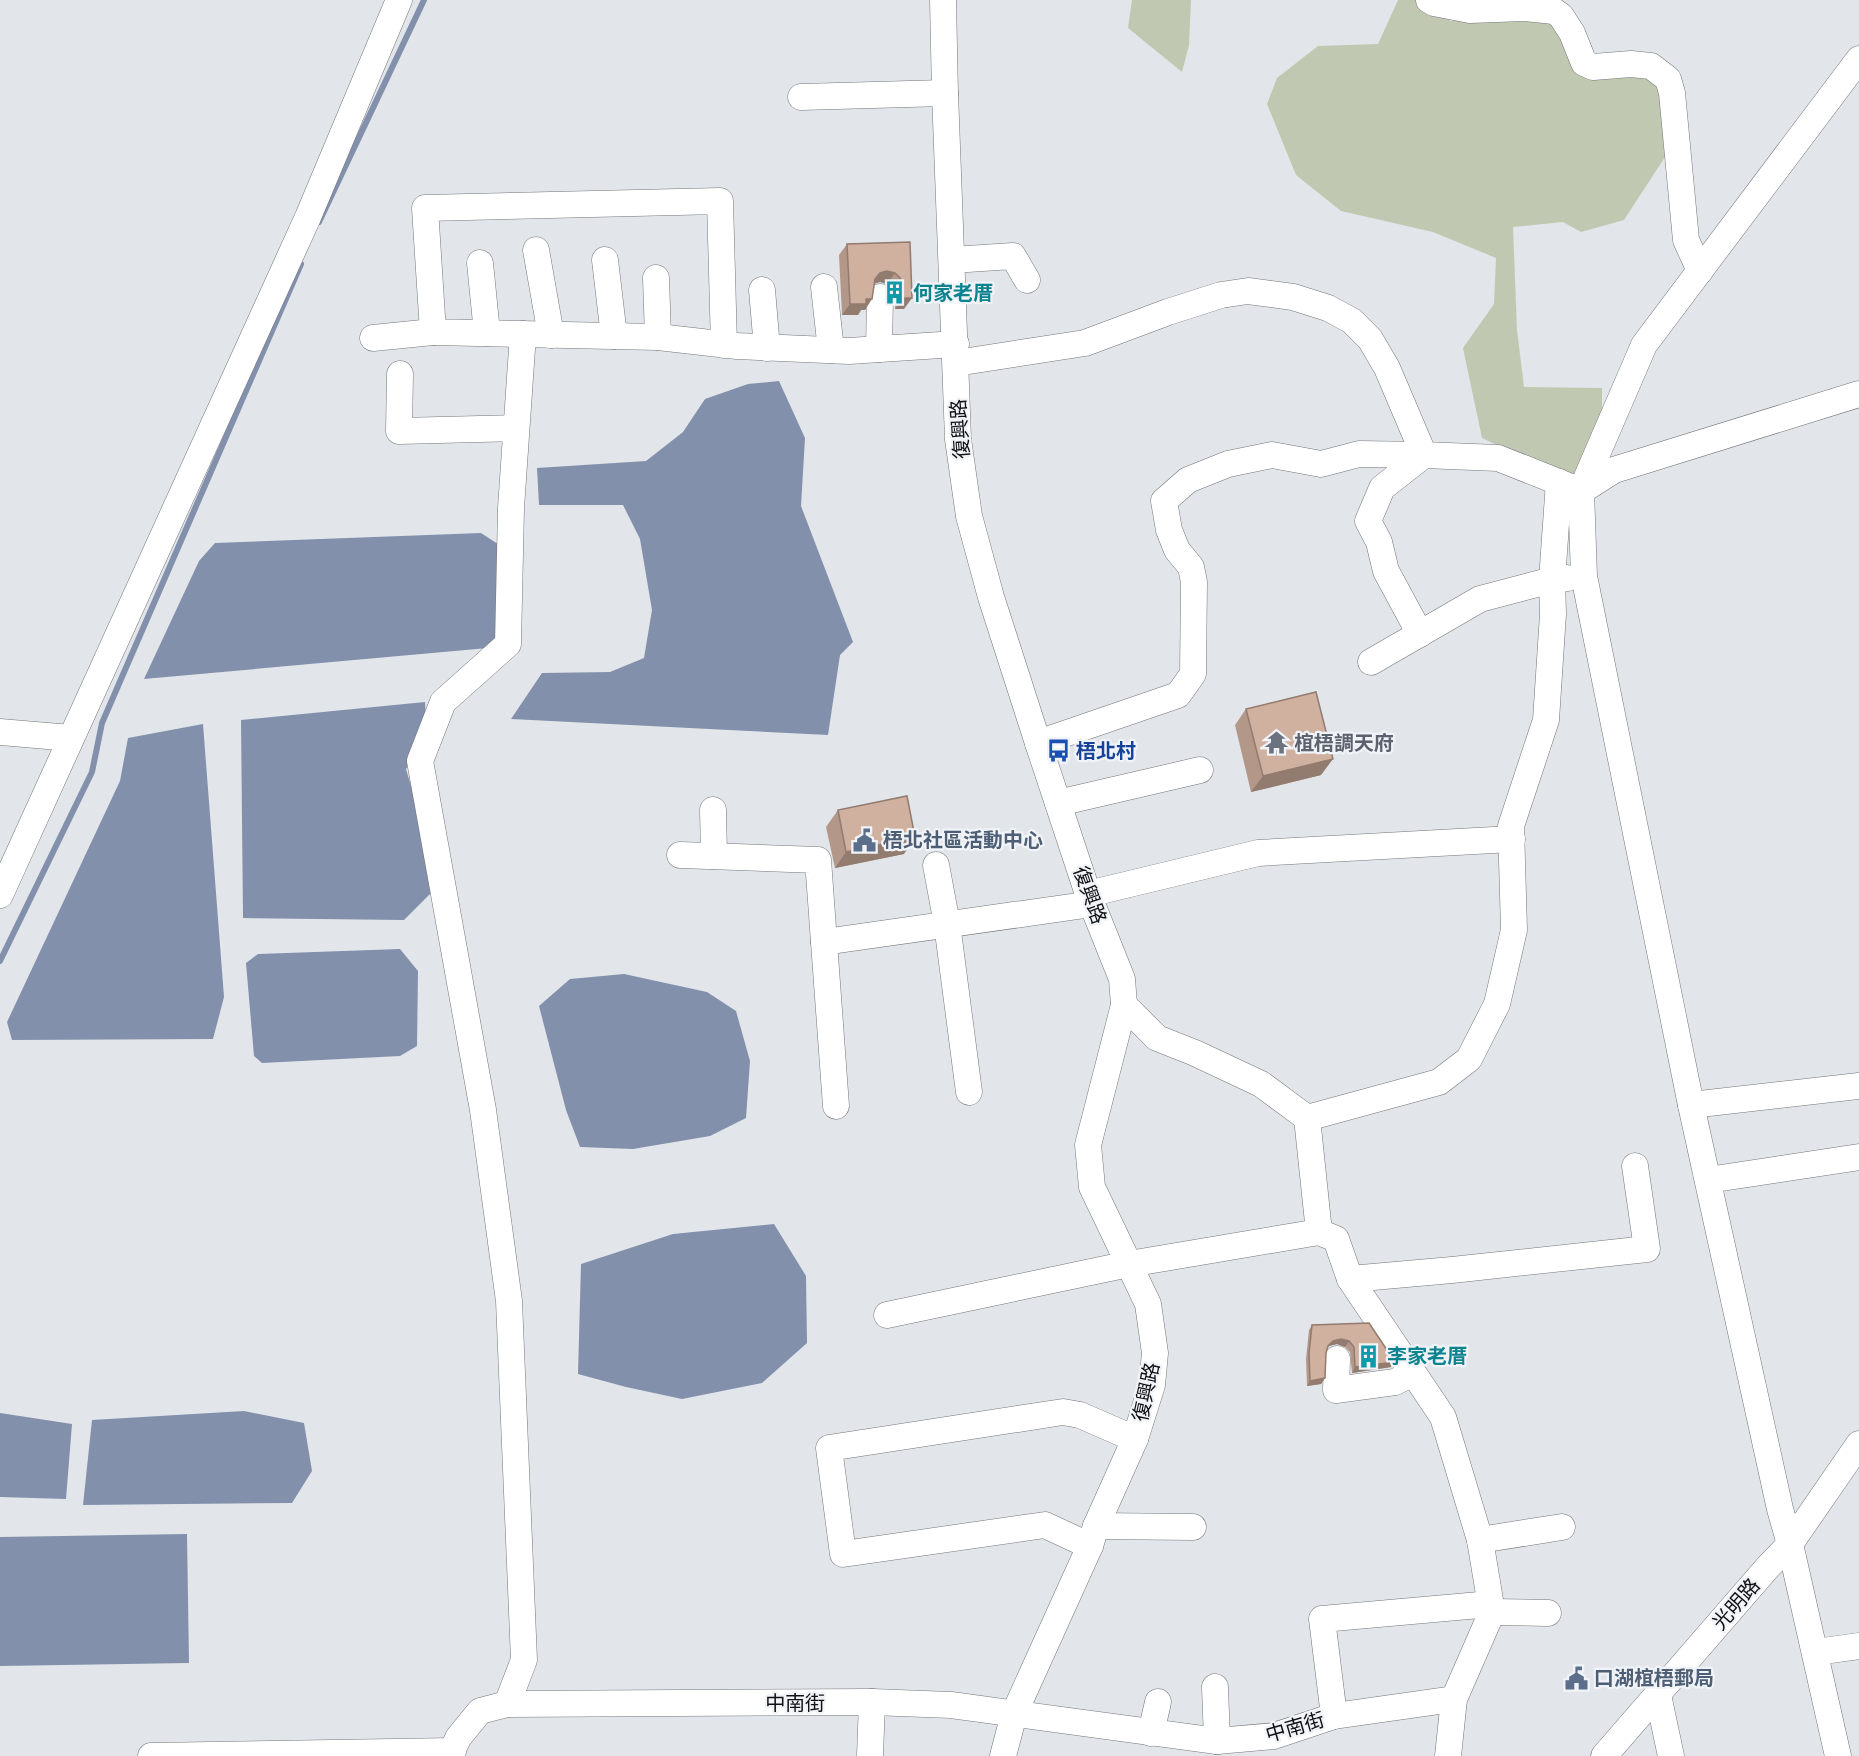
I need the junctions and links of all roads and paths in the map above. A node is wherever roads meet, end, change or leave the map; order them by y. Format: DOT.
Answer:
graph roads {
  1 [pos="399,0"];
  2 [pos="943,0"];
  3 [pos="1429,0"];
  4 [pos="1859,59"];
  5 [pos="945,93"];
  6 [pos="801,97"];
  7 [pos="536,250"];
  8 [pos="605,260"];
  9 [pos="952,260"];
  10 [pos="480,263"];
  11 [pos="1700,271"];
  12 [pos="656,278"];
  13 [pos="1027,280"];
  14 [pos="824,287"];
  15 [pos="762,290"];
  16 [pos="880,297"];
  17 [pos="433,332"];
  18 [pos="487,333"];
  19 [pos="523,334"];
  20 [pos="551,335"];
  21 [pos="614,336"];
  22 [pos="658,337"];
  23 [pos="373,338"];
  24 [pos="724,345"];
  25 [pos="767,348"];
  26 [pos="879,349"];
  27 [pos="831,350"];
  28 [pos="956,354"];
  29 [pos="400,374"];
  30 [pos="1859,394"];
  31 [pos="516,428"];
  32 [pos="1424,455"];
  33 [pos="1570,487"];
  34 [pos="1584,576"];
  35 [pos="1552,580"];
  36 [pos="1420,634"];
  37 [pos="1371,662"];
  38 [pos="0,732"];
  39 [pos="72,738"];
  40 [pos="1038,743"];
  41 [pos="1200,770"];
  42 [pos="1058,803"];
  43 [pos="713,810"];
  44 [pos="1512,839"];
  45 [pos="680,855"];
  46 [pos="714,856"];
  47 [pos="936,865"];
  48 [pos="0,895"];
  49 [pos="1090,899"];
  50 [pos="947,924"];
  51 [pos="824,942"];
  52 [pos="1124,1005"];
  53 [pos="1859,1086"];
  54 [pos="969,1092"];
  55 [pos="1691,1105"];
  56 [pos="836,1106"];
  57 [pos="1307,1118"];
  58 [pos="1859,1157"];
  59 [pos="1635,1166"];
  60 [pos="1708,1180"];
  61 [pos="1319,1232"];
  62 [pos="1129,1264"];
  63 [pos="1350,1279"];
  64 [pos="887,1315"];
  65 [pos="1337,1359"];
  66 [pos="1413,1373"];
  67 [pos="1135,1439"];
  68 [pos="1859,1444"];
  69 [pos="1193,1527"];
  70 [pos="1562,1527"];
  71 [pos="1093,1536"];
  72 [pos="1480,1540"];
  73 [pos="1790,1544"];
  74 [pos="1491,1608"];
  75 [pos="1548,1613"];
  76 [pos="1859,1646"];
  77 [pos="1816,1652"];
  78 [pos="1215,1688"];
  79 [pos="1658,1695"];
  80 [pos="1454,1699"];
  81 [pos="872,1702"];
  82 [pos="1158,1702"];
  83 [pos="507,1704"];
  84 [pos="1014,1714"];
  85 [pos="1334,1716"];
  86 [pos="1151,1732"];
  87 [pos="1217,1741"];
  88 [pos="1276,1746"];
  89 [pos="452,1753"];
  90 [pos="151,1756"];
  91 [pos="870,1756"];
  92 [pos="1003,1756"];
  93 [pos="1448,1756"];
  94 [pos="1604,1756"];
  95 [pos="1671,1756"];
  96 [pos="1838,1756"];
  1 -- 39 [label="street"];
  2 -- 5 [label="street, 復興路"];
  3 -- 11 [label="street"];
  4 -- 11 [label="street"];
  5 -- 6 [label="street"];
  5 -- 9 [label="street, 復興路"];
  7 -- 20 [label="street"];
  8 -- 21 [label="street"];
  9 -- 13 [label="street"];
  9 -- 28 [label="street, 復興路"];
  10 -- 18 [label="street"];
  11 -- 33 [label="street"];
  12 -- 22 [label="street"];
  14 -- 27 [label="street"];
  15 -- 25 [label="street"];
  16 -- 26 [label="street"];
  17 -- 18 [label="street"];
  17 -- 23 [label="street"];
  17 -- 24 [label="street"];
  18 -- 19 [label="street"];
  19 -- 20 [label="street"];
  19 -- 31 [label="street"];
  20 -- 21 [label="street"];
  21 -- 22 [label="street"];
  22 -- 24 [label="street"];
  24 -- 25 [label="street"];
  25 -- 27 [label="street"];
  26 -- 27 [label="street"];
  26 -- 28 [label="street"];
  28 -- 32 [label="street"];
  28 -- 40 [label="street, 復興路"];
  29 -- 31 [label="street"];
  30 -- 33 [label="street"];
  31 -- 83 [label="street"];
  32 -- 33 [label="street"];
  32 -- 36 [label="street"];
  32 -- 40 [label="street"];
  33 -- 34 [label="street"];
  33 -- 35 [label="street"];
  34 -- 35 [label="street"];
  34 -- 55 [label="street"];
  35 -- 36 [label="street"];
  35 -- 44 [label="street"];
  36 -- 37 [label="street"];
  38 -- 39 [label="street"];
  39 -- 48 [label="street"];
  40 -- 42 [label="street, 復興路"];
  41 -- 42 [label="street"];
  42 -- 49 [label="street, 復興路"];
  43 -- 46 [label="street"];
  44 -- 49 [label="street"];
  44 -- 57 [label="street"];
  45 -- 46 [label="street"];
  46 -- 51 [label="street"];
  47 -- 50 [label="street"];
  49 -- 50 [label="street"];
  49 -- 52 [label="street, 復興路"];
  50 -- 51 [label="street"];
  50 -- 54 [label="street"];
  51 -- 56 [label="street"];
  52 -- 57 [label="street"];
  52 -- 62 [label="street, 復興路"];
  53 -- 55 [label="street"];
  55 -- 60 [label="street"];
  57 -- 61 [label="street"];
  58 -- 60 [label="street"];
  59 -- 63 [label="street"];
  60 -- 73 [label="street"];
  61 -- 62 [label="street"];
  61 -- 63 [label="street"];
  62 -- 64 [label="street"];
  62 -- 67 [label="street, 復興路"];
  63 -- 66 [label="street"];
  65 -- 66 [label="street"];
  66 -- 72 [label="street"];
  67 -- 71 [label="street, 復興路"];
  67 -- 71 [label="street"];
  68 -- 73 [label="street, 光明路"];
  69 -- 71 [label="street"];
  70 -- 72 [label="street"];
  71 -- 84 [label="street, 復興路"];
  72 -- 74 [label="street"];
  73 -- 77 [label="street"];
  73 -- 79 [label="street, 光明路"];
  74 -- 75 [label="street"];
  74 -- 80 [label="street"];
  74 -- 85 [label="street"];
  76 -- 77 [label="street"];
  77 -- 96 [label="street"];
  78 -- 87 [label="street"];
  79 -- 94 [label="street, 光明路"];
  79 -- 95 [label="street"];
  80 -- 85 [label="street, 中南街"];
  80 -- 93 [label="street"];
  81 -- 83 [label="street, 中南街"];
  81 -- 84 [label="street, 中南街"];
  81 -- 91 [label="street"];
  82 -- 86 [label="street"];
  83 -- 89 [label="street, 中南街"];
  84 -- 86 [label="street, 中南街"];
  84 -- 92 [label="street, 復興路"];
  85 -- 88 [label="street, 中南街"];
  86 -- 87 [label="street, 中南街"];
  87 -- 88 [label="street, 中南街"];
  89 -- 90 [label="street, 中南街"];
}
